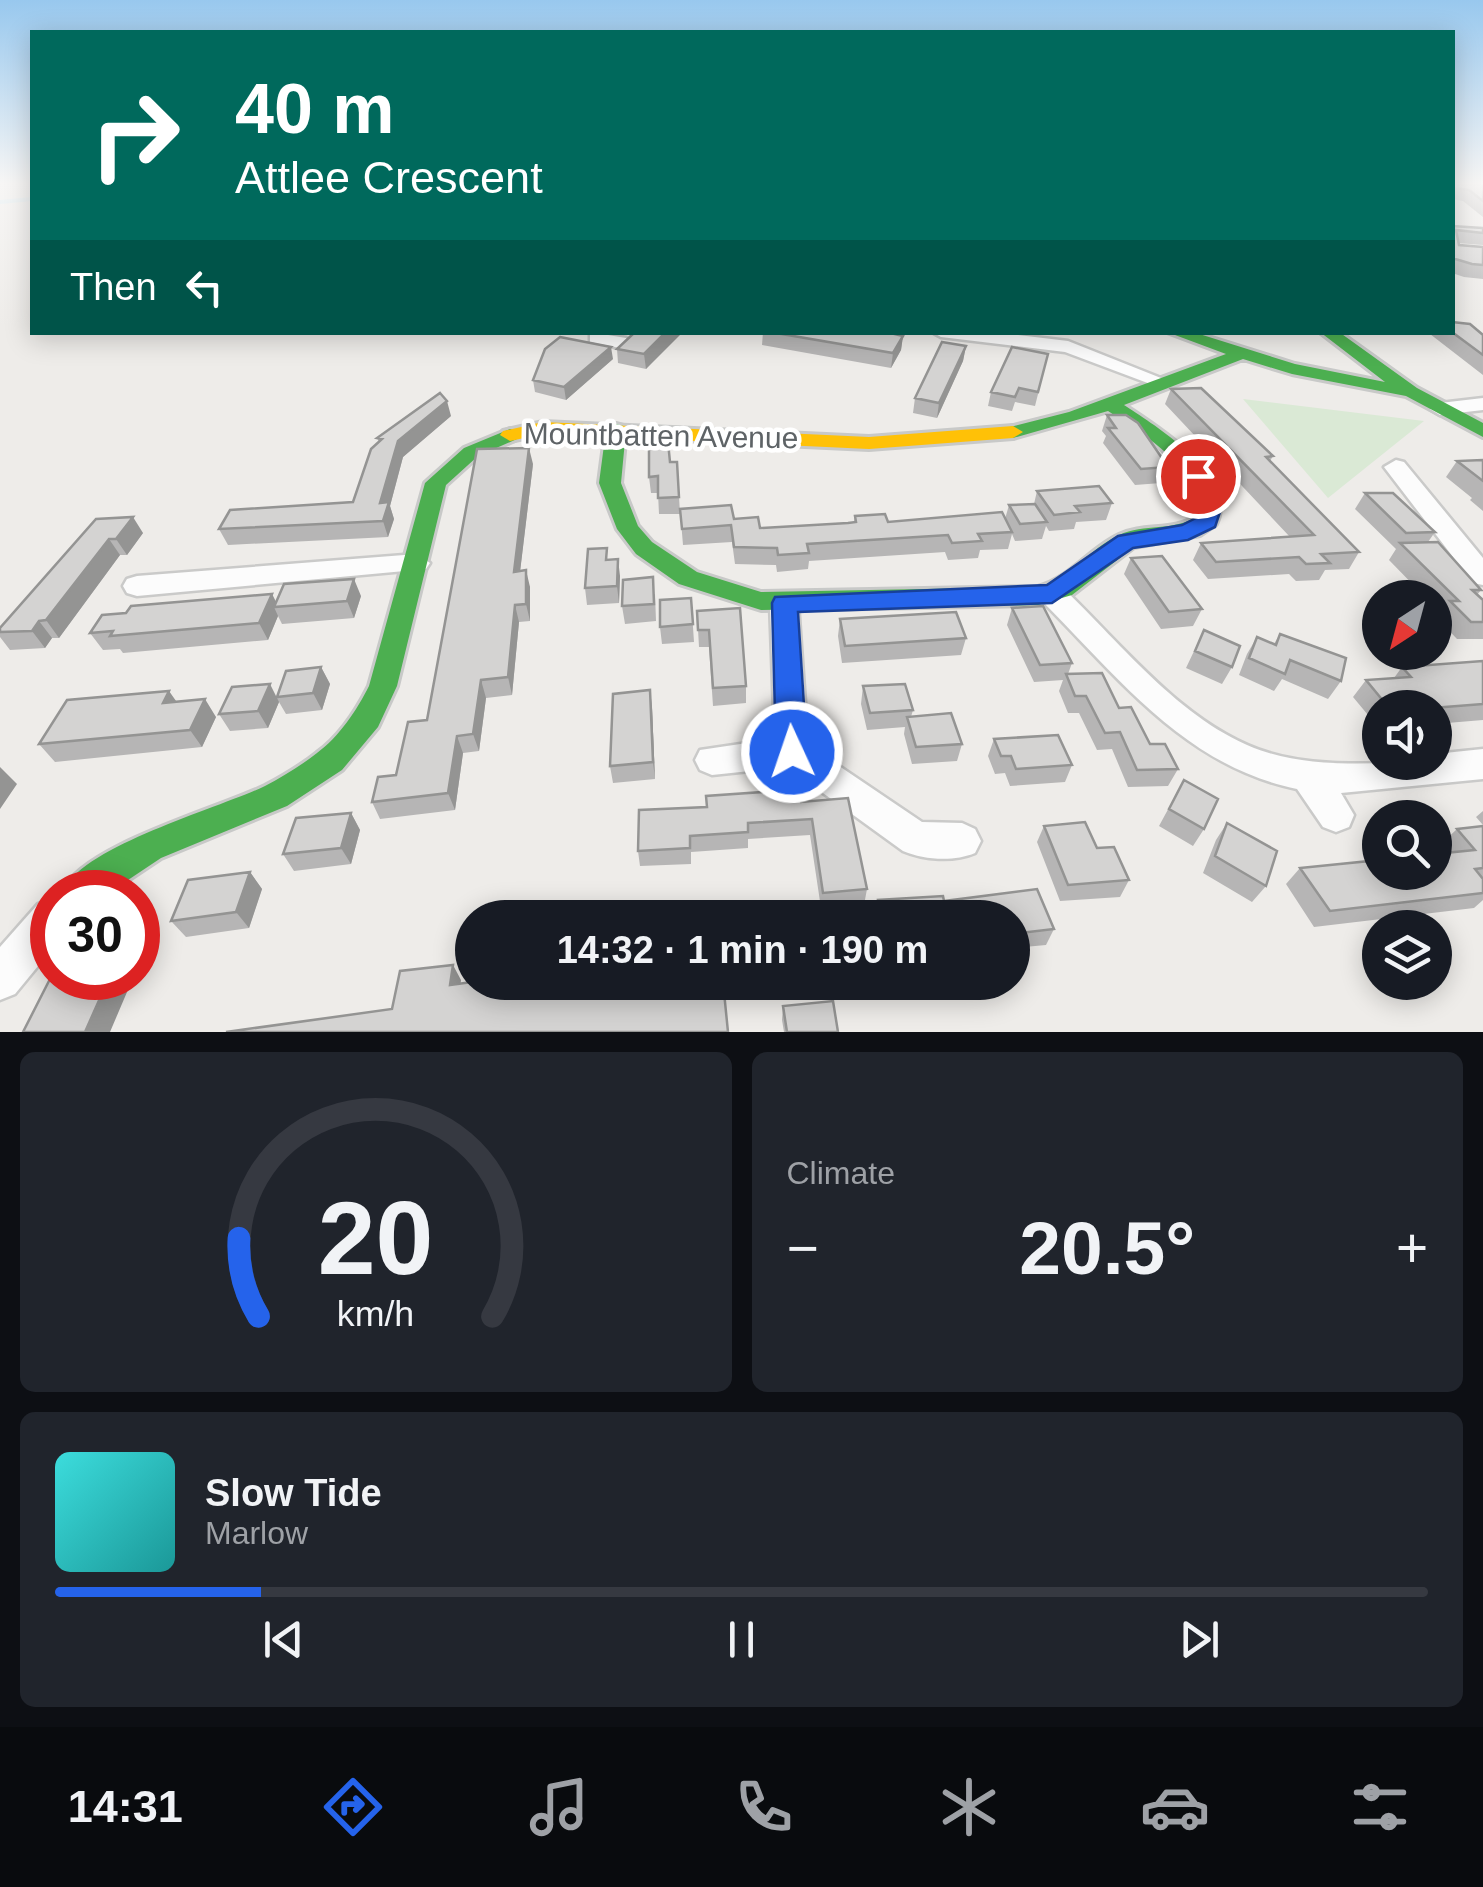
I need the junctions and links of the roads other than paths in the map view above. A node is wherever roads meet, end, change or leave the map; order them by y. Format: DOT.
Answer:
graph roads {
  1 [pos="966,335"];
  2 [pos="1183,335"];
  3 [pos="1332,335"];
  4 [pos="594,339"];
  5 [pos="620,342"];
  6 [pos="1236,356"];
  7 [pos="1161,382"];
  8 [pos="1411,392"];
  9 [pos="1109,404"];
  10 [pos="1483,404"];
  11 [pos="1440,408"];
  12 [pos="616,430"];
  13 [pos="1483,432"];
  14 [pos="1394,469"];
  15 [pos="417,563"];
  16 [pos="1483,576"];
  17 [pos="137,586"];
  18 [pos="1052,594"];
  19 [pos="784,603"];
  20 [pos="792,752"];
  21 [pos="712,760"];
  22 [pos="1483,764"];
  23 [pos="1308,776"];
  24 [pos="1336,815"];
  25 [pos="962,841"];
  26 [pos="114,870"];
  27 [pos="30,944"];
  28 [pos="0,979"];
  1 -- 7 [label="street"];
  2 -- 6 [label="street"];
  3 -- 8 [label="street"];
  4 -- 5 [label="street"];
  6 -- 7 [label="street, Mountbatten Avenue"];
  6 -- 8 [label="street"];
  7 -- 9 [label="street, Mountbatten Avenue"];
  8 -- 11 [label="street"];
  9 -- 12 [label="street, Mountbatten Avenue"];
  9 -- 18 [label="street"];
  10 -- 11 [label="street"];
  11 -- 13 [label="street"];
  12 -- 15 [label="street, Mountbatten Avenue"];
  12 -- 19 [label="street"];
  14 -- 16 [label="street"];
  15 -- 17 [label="street"];
  15 -- 26 [label="street, Mountbatten Avenue"];
  18 -- 19 [label="street"];
  18 -- 23 [label="street"];
  19 -- 20 [label="street"];
  20 -- 21 [label="street"];
  20 -- 25 [label="street"];
  22 -- 23 [label="street"];
  23 -- 24 [label="street"];
  27 -- 28 [label="street"];
}
